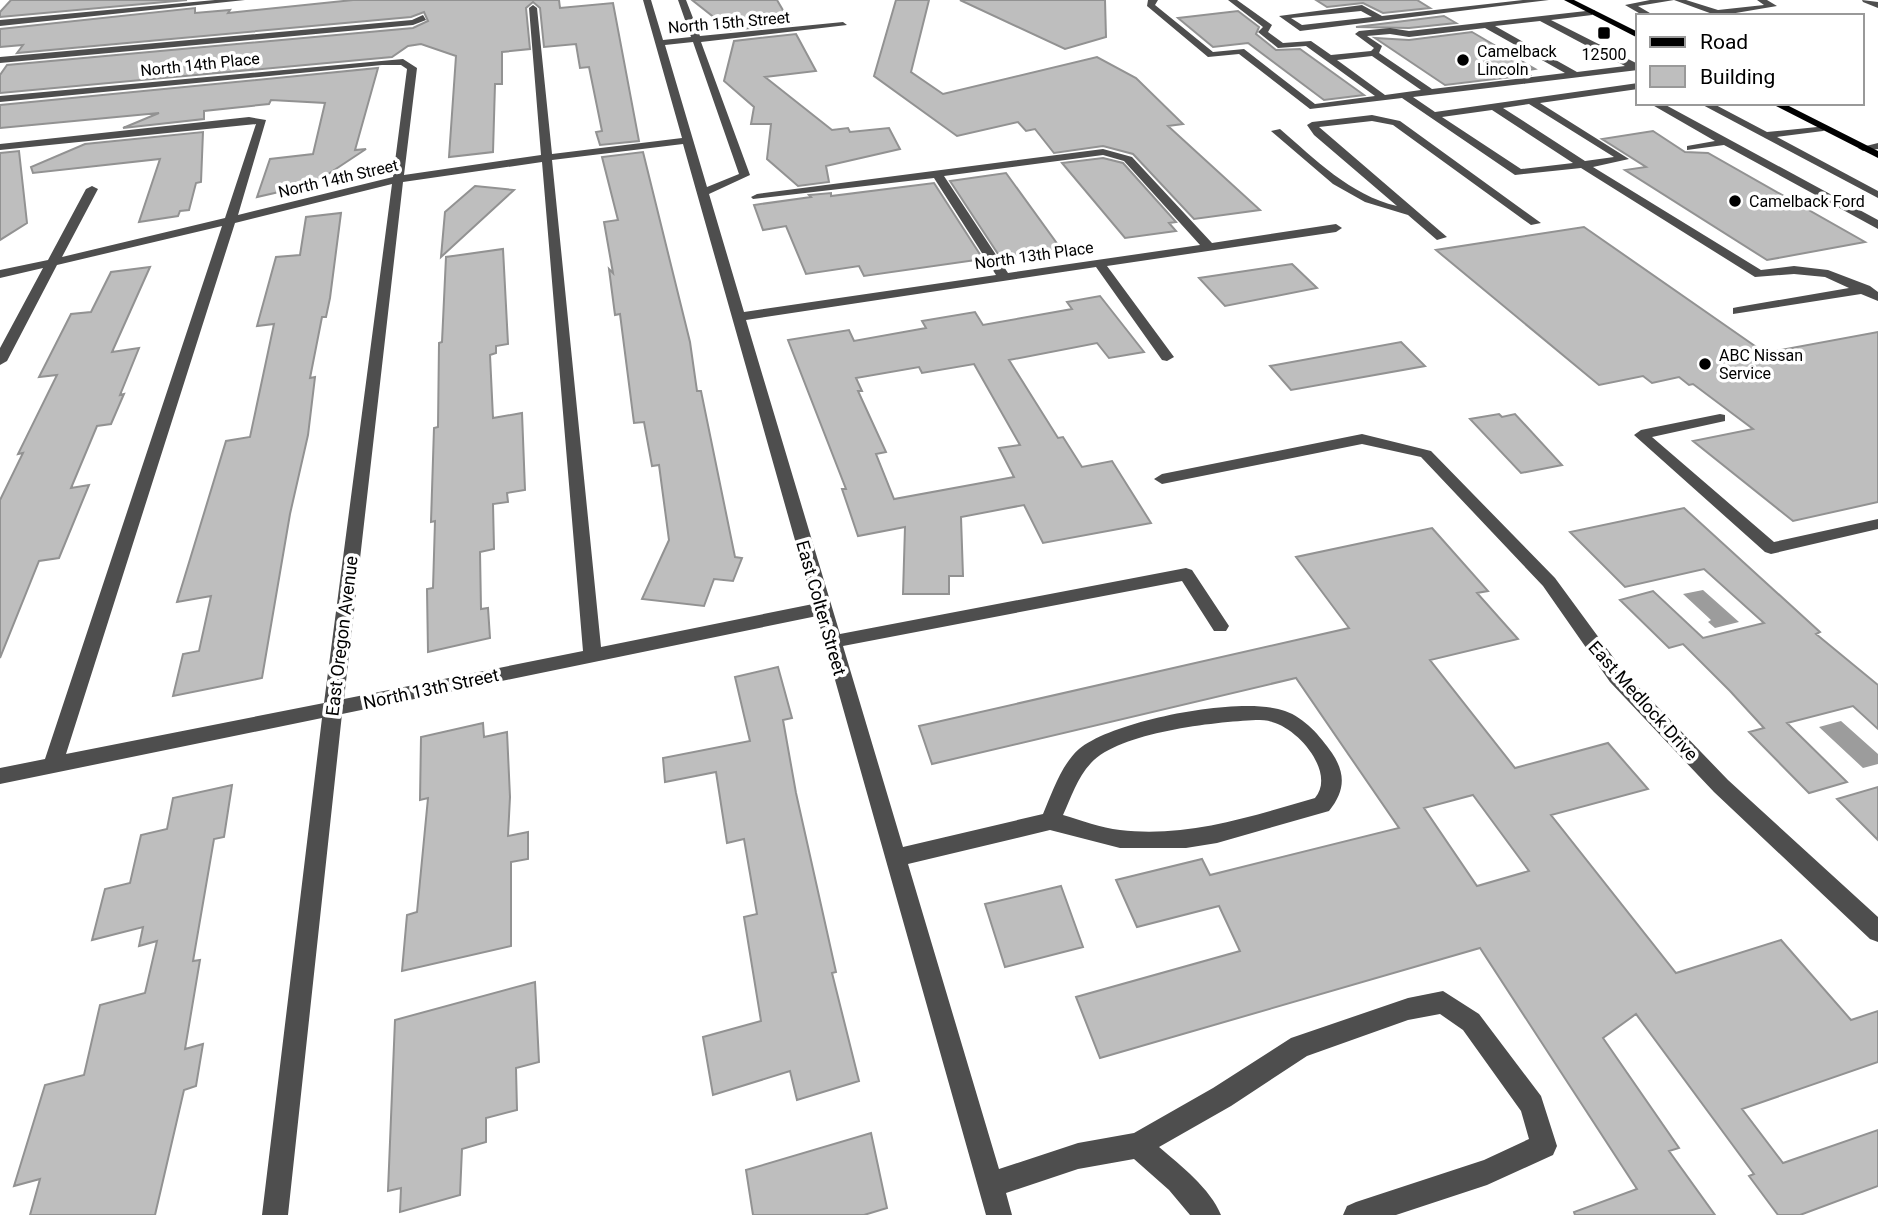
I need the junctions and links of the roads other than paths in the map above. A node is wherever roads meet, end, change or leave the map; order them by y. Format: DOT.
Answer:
graph roads {
  1 [pos="241,0"];
  2 [pos="647,0"];
  3 [pos="682,0"];
  4 [pos="1154,0"];
  5 [pos="1233,0"];
  6 [pos="1469,0"];
  7 [pos="1545,0"];
  8 [pos="1568,0"];
  9 [pos="1670,0"];
  10 [pos="1678,0"];
  11 [pos="1761,0"];
  12 [pos="1867,0"];
  13 [pos="1514,1"];
  14 [pos="1646,1"];
  15 [pos="1878,5"];
  16 [pos="1481,7"];
  17 [pos="533,8"];
  18 [pos="1592,12"];
  19 [pos="1647,14"];
  20 [pos="423,18"];
  21 [pos="1380,18"];
  22 [pos="1541,18"];
  23 [pos="0,23"];
  24 [pos="843,25"];
  25 [pos="1486,25"];
  26 [pos="1636,32"];
  27 [pos="696,39"];
  28 [pos="660,43"];
  29 [pos="1281,46"];
  30 [pos="1267,48"];
  31 [pos="1254,50"];
  32 [pos="1241,51"];
  33 [pos="1374,53"];
  34 [pos="1329,58"];
  35 [pos="0,60"];
  36 [pos="403,62"];
  37 [pos="1636,67"];
  38 [pos="1575,75"];
  39 [pos="1636,86"];
  40 [pos="1626,88"];
  41 [pos="1430,92"];
  42 [pos="1636,94"];
  43 [pos="1404,95"];
  44 [pos="1384,98"];
  45 [pos="0,99"];
  46 [pos="1530,101"];
  47 [pos="1658,105"];
  48 [pos="1708,105"];
  49 [pos="1778,105"];
  50 [pos="1493,106"];
  51 [pos="1433,115"];
  52 [pos="1823,128"];
  53 [pos="1276,131"];
  54 [pos="1766,136"];
  55 [pos="689,140"];
  56 [pos="1726,142"];
  57 [pos="1878,146"];
  58 [pos="0,147"];
  59 [pos="1691,148"];
  60 [pos="1863,148"];
  61 [pos="1878,155"];
  62 [pos="548,157"];
  63 [pos="1583,165"];
  64 [pos="937,174"];
  65 [pos="400,179"];
  66 [pos="92,189"];
  67 [pos="702,193"];
  68 [pos="1878,195"];
  69 [pos="757,197"];
  70 [pos="1413,213"];
  71 [pos="228,221"];
  72 [pos="1535,223"];
  73 [pos="1878,225"];
  74 [pos="1336,228"];
  75 [pos="1441,237"];
  76 [pos="1209,247"];
  77 [pos="53,263"];
  78 [pos="1099,263"];
  79 [pos="0,275"];
  80 [pos="1004,278"];
  81 [pos="1872,288"];
  82 [pos="1878,297"];
  83 [pos="1738,311"];
  84 [pos="738,317"];
  85 [pos="1167,357"];
  86 [pos="0,361"];
  87 [pos="1720,418"];
  88 [pos="1162,480"];
  89 [pos="1878,524"];
  90 [pos="822,609"];
  91 [pos="1220,626"];
  92 [pos="831,642"];
  93 [pos="593,656"];
  94 [pos="332,709"];
  95 [pos="53,765"];
  96 [pos="0,776"];
  97 [pos="1050,821"];
  98 [pos="895,858"];
  99 [pos="1878,932"];
  100 [pos="1138,1145"];
  101 [pos="991,1185"];
  102 [pos="275,1215"];
  103 [pos="999,1215"];
  104 [pos="1208,1215"];
  105 [pos="1356,1215"];
  1 -- 23 [label="street"];
  2 -- 28 [label="street, East Colter Street"];
  3 -- 27 [label="street"];
  4 -- 32 [label="street"];
  5 -- 29 [label="street"];
  6 -- 16 [label="street"];
  7 -- 13 [label="street"];
  8 -- 18 [label="main road"];
  9 -- 14 [label="street"];
  10 -- 11 [label="street"];
  12 -- 15 [label="street"];
  13 -- 16 [label="street"];
  14 -- 19 [label="street"];
  16 -- 21 [label="street"];
  17 -- 62 [label="street"];
  18 -- 22 [label="street"];
  18 -- 26 [label="main road"];
  20 -- 35 [label="street"];
  21 -- 21 [label="street"];
  22 -- 25 [label="street"];
  22 -- 37 [label="street"];
  24 -- 27 [label="street, North 15th Street"];
  25 -- 33 [label="street"];
  25 -- 38 [label="street"];
  27 -- 28 [label="street, North 15th Street"];
  27 -- 67 [label="street"];
  28 -- 55 [label="street, East Colter Street"];
  29 -- 30 [label="street"];
  29 -- 34 [label="street"];
  31 -- 32 [label="street"];
  32 -- 44 [label="street"];
  33 -- 34 [label="street"];
  33 -- 41 [label="street"];
  34 -- 44 [label="street"];
  36 -- 45 [label="street, North 14th Place"];
  36 -- 65 [label="street, East Oregon Avenue"];
  37 -- 38 [label="street"];
  38 -- 41 [label="street"];
  39 -- 40 [label="street"];
  40 -- 42 [label="street"];
  40 -- 46 [label="street"];
  41 -- 43 [label="street"];
  43 -- 44 [label="street"];
  43 -- 51 [label="street"];
  46 -- 50 [label="street"];
  46 -- 63 [label="street"];
  47 -- 56 [label="street"];
  48 -- 54 [label="street"];
  49 -- 52 [label="main road"];
  50 -- 51 [label="street"];
  50 -- 63 [label="street"];
  51 -- 63 [label="street"];
  52 -- 54 [label="street"];
  52 -- 60 [label="main road"];
  53 -- 70 [label="street"];
  54 -- 56 [label="street"];
  54 -- 68 [label="street"];
  55 -- 62 [label="street, North 14th Street"];
  55 -- 67 [label="street, East Colter Street"];
  56 -- 59 [label="street"];
  56 -- 73 [label="street"];
  57 -- 60 [label="street"];
  58 -- 71 [label="street"];
  60 -- 61 [label="main road"];
  62 -- 65 [label="street, North 14th Street"];
  62 -- 93 [label="street"];
  63 -- 81 [label="street"];
  64 -- 69 [label="street"];
  64 -- 76 [label="street"];
  64 -- 80 [label="street"];
  65 -- 71 [label="street, North 14th Street"];
  65 -- 94 [label="street, East Oregon Avenue"];
  66 -- 77 [label="street"];
  67 -- 84 [label="street, East Colter Street"];
  70 -- 72 [label="street"];
  70 -- 75 [label="street"];
  71 -- 77 [label="street, North 14th Street"];
  71 -- 95 [label="street"];
  74 -- 76 [label="street, North 13th Place"];
  76 -- 78 [label="street, North 13th Place"];
  77 -- 79 [label="street, North 14th Street"];
  77 -- 86 [label="street"];
  78 -- 80 [label="street, North 13th Place"];
  78 -- 85 [label="street"];
  80 -- 84 [label="street, North 13th Place"];
  81 -- 82 [label="street"];
  81 -- 83 [label="street"];
  84 -- 90 [label="street, East Colter Street"];
  87 -- 89 [label="street"];
  88 -- 99 [label="street, East Medlock Drive"];
  90 -- 92 [label="street, East Colter Street"];
  90 -- 93 [label="street, North 13th Street"];
  91 -- 92 [label="street"];
  92 -- 98 [label="street, East Colter Street"];
  93 -- 94 [label="street, North 13th Street"];
  94 -- 95 [label="street, North 13th Street"];
  94 -- 102 [label="street, East Oregon Avenue"];
  95 -- 96 [label="street, North 13th Street"];
  97 -- 97 [label="street"];
  97 -- 98 [label="street"];
  98 -- 101 [label="street, East Colter Street"];
  100 -- 101 [label="street"];
  100 -- 104 [label="street"];
  100 -- 105 [label="street"];
  101 -- 103 [label="street, East Colter Street"];
}
